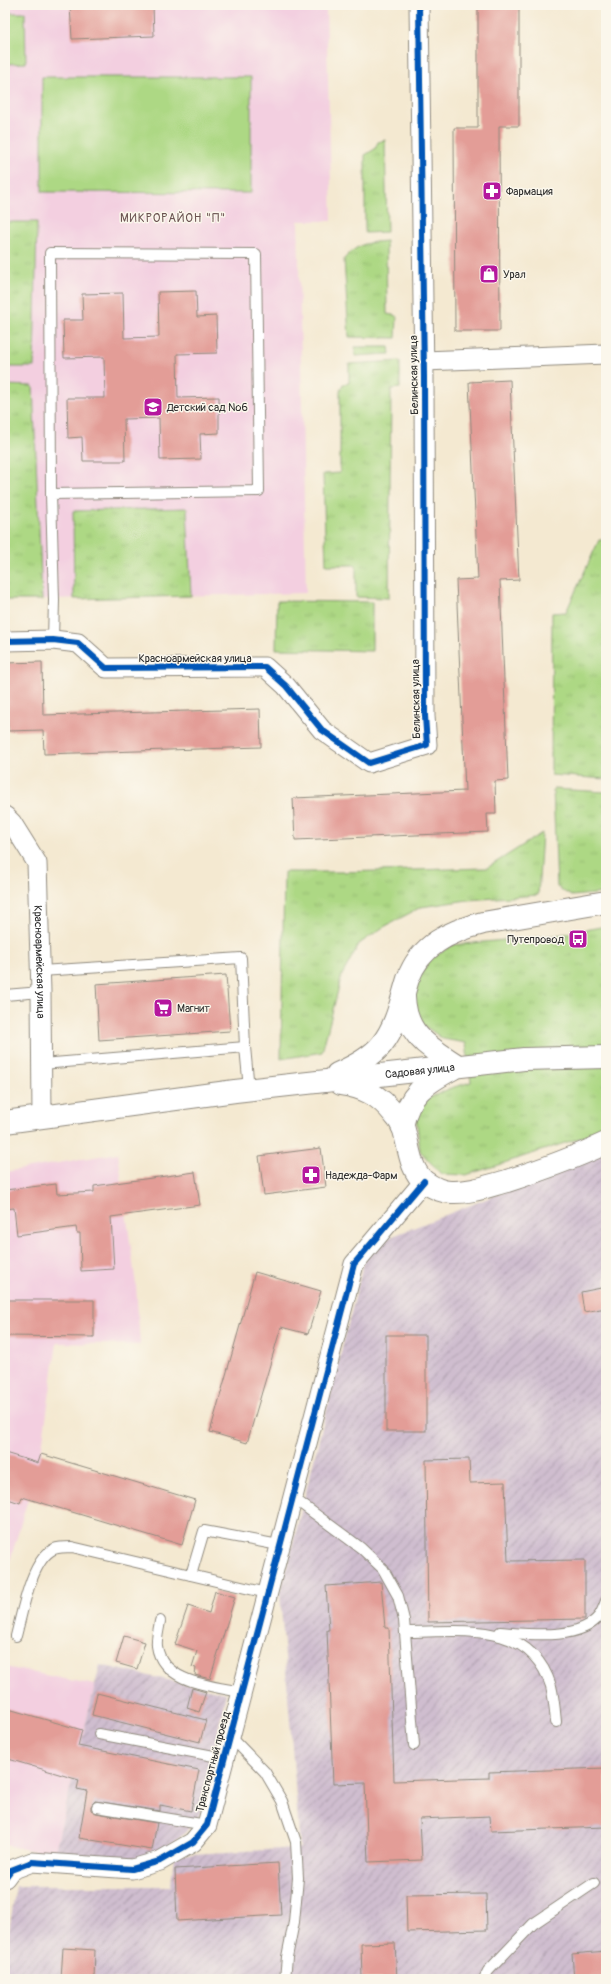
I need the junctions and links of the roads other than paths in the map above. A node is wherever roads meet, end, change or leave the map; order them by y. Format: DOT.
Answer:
graph roads {
  1 [pos="419,5"];
  2 [pos="606,354"];
  3 [pos="424,362"];
  4 [pos="52,494"];
  5 [pos="53,640"];
  6 [pos="5,641"];
  7 [pos="427,745"];
  8 [pos="5,816"];
  9 [pos="606,902"];
  10 [pos="41,971"];
  11 [pos="42,992"];
  12 [pos="404,993"];
  13 [pos="5,995"];
  14 [pos="245,1047"];
  15 [pos="606,1057"];
  16 [pos="42,1064"];
  17 [pos="464,1065"];
  18 [pos="320,1082"];
  19 [pos="242,1090"];
  20 [pos="42,1117"];
  21 [pos="5,1122"];
  22 [pos="402,1126"];
  23 [pos="606,1143"];
  24 [pos="424,1182"];
  25 [pos="292,1497"];
  26 [pos="280,1541"];
  27 [pos="191,1575"];
  28 [pos="267,1594"];
  29 [pos="606,1601"];
  30 [pos="160,1621"];
  31 [pos="405,1632"];
  32 [pos="480,1632"];
  33 [pos="16,1636"];
  34 [pos="241,1692"];
  35 [pos="556,1722"];
  36 [pos="98,1734"];
  37 [pos="230,1736"];
  38 [pos="414,1744"];
  39 [pos="224,1758"];
  40 [pos="96,1807"];
  41 [pos="207,1824"];
  42 [pos="7,1872"];
  43 [pos="594,1883"];
  44 [pos="285,1979"];
  45 [pos="484,1979"];
  1 -- 3 [label="street, Белинская улица"];
  2 -- 3 [label="street"];
  3 -- 7 [label="street, Белинская улица"];
  4 -- 4 [label="lane"];
  4 -- 5 [label="lane"];
  5 -- 6 [label="street, Красноармейская улица"];
  5 -- 7 [label="street, Красноармейская улица"];
  8 -- 10 [label="street, Красноармейская улица"];
  9 -- 12 [label="main road"];
  10 -- 11 [label="street, Красноармейская улица"];
  10 -- 14 [label="lane"];
  11 -- 13 [label="lane"];
  11 -- 16 [label="street, Красноармейская улица"];
  12 -- 17 [label="main road"];
  12 -- 18 [label="main road"];
  14 -- 16 [label="lane"];
  14 -- 19 [label="lane"];
  15 -- 17 [label="main road, Садовая улица"];
  16 -- 20 [label="street, Красноармейская улица"];
  17 -- 18 [label="main road, Садовая улица"];
  17 -- 22 [label="main road"];
  18 -- 19 [label="main road, Садовая улица"];
  18 -- 22 [label="main road"];
  19 -- 20 [label="main road"];
  20 -- 21 [label="main road"];
  22 -- 24 [label="main road"];
  23 -- 24 [label="main road"];
  24 -- 25 [label="street, Транспортный проезд"];
  25 -- 26 [label="street, Транспортный проезд"];
  25 -- 31 [label="lane"];
  26 -- 27 [label="lane"];
  26 -- 28 [label="street, Транспортный проезд"];
  27 -- 28 [label="lane"];
  27 -- 33 [label="lane"];
  28 -- 34 [label="street, Транспортный проезд"];
  29 -- 32 [label="lane"];
  30 -- 34 [label="lane"];
  31 -- 32 [label="lane"];
  31 -- 38 [label="lane"];
  32 -- 35 [label="lane"];
  34 -- 37 [label="street, Транспортный проезд"];
  36 -- 39 [label="lane"];
  37 -- 39 [label="street, Транспортный проезд"];
  37 -- 44 [label="lane"];
  39 -- 41 [label="street, Транспортный проезд"];
  40 -- 41 [label="lane"];
  41 -- 42 [label="street, Транспортный проезд"];
  43 -- 45 [label="lane"];
}
